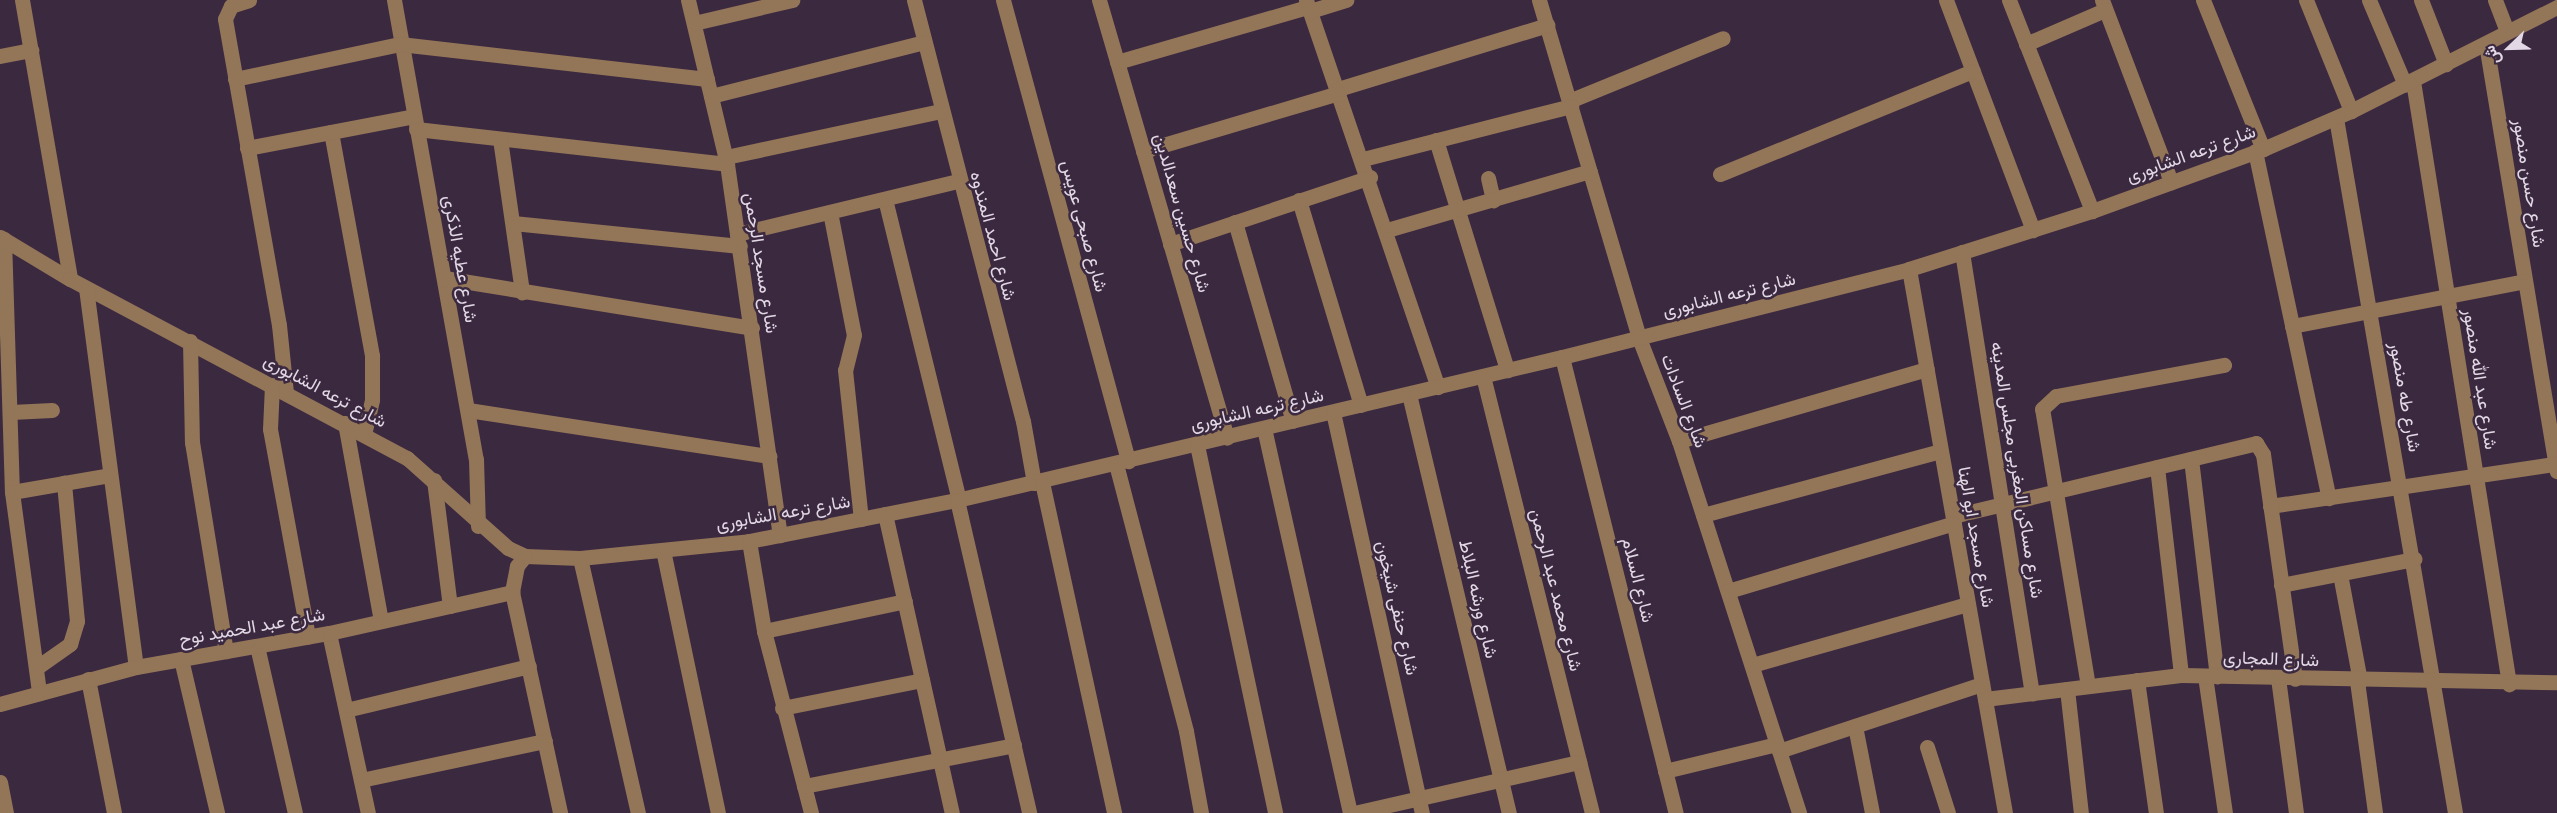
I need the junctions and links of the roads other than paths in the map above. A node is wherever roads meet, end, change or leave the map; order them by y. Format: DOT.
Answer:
graph roads {
  1 [pos="22,0"];
  2 [pos="394,0"];
  3 [pos="688,0"];
  4 [pos="792,0"];
  5 [pos="914,0"];
  6 [pos="1003,0"];
  7 [pos="1099,0"];
  8 [pos="1346,0"];
  9 [pos="1539,0"];
  10 [pos="1946,0"];
  11 [pos="2009,0"];
  12 [pos="2203,0"];
  13 [pos="2306,0"];
  14 [pos="2369,0"];
  15 [pos="2421,0"];
  16 [pos="2495,0"];
  17 [pos="241,1"];
  18 [pos="2104,5"];
  19 [pos="1308,6"];
  20 [pos="2557,7"];
  21 [pos="694,23"];
  22 [pos="1547,25"];
  23 [pos="2507,32"];
  24 [pos="1723,38"];
  25 [pos="924,42"];
  26 [pos="2026,44"];
  27 [pos="2486,44"];
  28 [pos="400,45"];
  29 [pos="31,50"];
  30 [pos="0,56"];
  31 [pos="1117,62"];
  32 [pos="2446,64"];
  33 [pos="1973,72"];
  34 [pos="235,79"];
  35 [pos="707,79"];
  36 [pos="2409,83"];
  37 [pos="1338,91"];
  38 [pos="711,96"];
  39 [pos="1570,104"];
  40 [pos="940,111"];
  41 [pos="2351,111"];
  42 [pos="2336,118"];
  43 [pos="415,122"];
  44 [pos="331,132"];
  45 [pos="500,139"];
  46 [pos="1436,140"];
  47 [pos="247,148"];
  48 [pos="2259,150"];
  49 [pos="1143,151"];
  50 [pos="1363,159"];
  51 [pos="726,161"];
  52 [pos="1590,171"];
  53 [pos="1720,174"];
  54 [pos="1370,177"];
  55 [pos="1488,178"];
  56 [pos="958,181"];
  57 [pos="2171,182"];
  58 [pos="885,199"];
  59 [pos="1299,200"];
  60 [pos="1493,200"];
  61 [pos="1457,211"];
  62 [pos="2092,211"];
  63 [pos="830,212"];
  64 [pos="1235,222"];
  65 [pos="513,223"];
  66 [pos="1387,230"];
  67 [pos="2033,230"];
  68 [pos="2,238"];
  69 [pos="739,240"];
  70 [pos="1170,244"];
  71 [pos="1962,252"];
  72 [pos="1909,269"];
  73 [pos="444,278"];
  74 [pos="70,279"];
  75 [pos="2525,281"];
  76 [pos="86,288"];
  77 [pos="522,292"];
  78 [pos="2447,296"];
  79 [pos="2370,311"];
  80 [pos="2292,326"];
  81 [pos="752,328"];
  82 [pos="1639,338"];
  83 [pos="190,341"];
  84 [pos="1562,357"];
  85 [pos="2224,365"];
  86 [pos="1927,369"];
  87 [pos="1507,370"];
  88 [pos="1483,376"];
  89 [pos="272,385"];
  90 [pos="1438,387"];
  91 [pos="286,393"];
  92 [pos="1409,394"];
  93 [pos="1361,405"];
  94 [pos="52,410"];
  95 [pos="468,410"];
  96 [pos="11,412"];
  97 [pos="1333,412"];
  98 [pos="1293,421"];
  99 [pos="345,423"];
  100 [pos="1264,429"];
  101 [pos="364,434"];
  102 [pos="1227,438"];
  103 [pos="1679,441"];
  104 [pos="1197,445"];
  105 [pos="1941,451"];
  106 [pos="770,456"];
  107 [pos="2191,459"];
  108 [pos="1122,463"];
  109 [pos="2157,466"];
  110 [pos="2557,468"];
  111 [pos="110,476"];
  112 [pos="2476,476"];
  113 [pos="434,480"];
  114 [pos="1038,482"];
  115 [pos="64,483"];
  116 [pos="2402,487"];
  117 [pos="2055,491"];
  118 [pos="12,492"];
  119 [pos="2329,498"];
  120 [pos="958,500"];
  121 [pos="2002,504"];
  122 [pos="2270,506"];
  123 [pos="885,514"];
  124 [pos="1703,515"];
  125 [pos="861,519"];
  126 [pos="1953,519"];
  127 [pos="478,526"];
  128 [pos="780,535"];
  129 [pos="749,541"];
  130 [pos="663,550"];
  131 [pos="525,556"];
  132 [pos="580,558"];
  133 [pos="2414,559"];
  134 [pos="2340,574"];
  135 [pos="2281,585"];
  136 [pos="1728,591"];
  137 [pos="512,592"];
  138 [pos="905,601"];
  139 [pos="1968,604"];
  140 [pos="450,606"];
  141 [pos="381,621"];
  142 [pos="764,631"];
  143 [pos="329,633"];
  144 [pos="308,637"];
  145 [pos="256,646"];
  146 [pos="226,651"];
  147 [pos="181,659"];
  148 [pos="1752,665"];
  149 [pos="529,666"];
  150 [pos="136,667"];
  151 [pos="36,668"];
  152 [pos="2181,675"];
  153 [pos="2211,676"];
  154 [pos="2278,678"];
  155 [pos="88,679"];
  156 [pos="2295,679"];
  157 [pos="922,680"];
  158 [pos="2137,680"];
  159 [pos="2359,681"];
  160 [pos="2557,682"];
  161 [pos="2436,683"];
  162 [pos="2509,684"];
  163 [pos="2088,686"];
  164 [pos="2067,689"];
  165 [pos="1984,692"];
  166 [pos="39,693"];
  167 [pos="2032,693"];
  168 [pos="0,704"];
  169 [pos="782,708"];
  170 [pos="346,710"];
  171 [pos="1855,726"];
  172 [pos="545,741"];
  173 [pos="1014,745"];
  174 [pos="1778,747"];
  175 [pos="1927,747"];
  176 [pos="940,759"];
  177 [pos="1579,762"];
  178 [pos="1665,771"];
  179 [pos="361,780"];
  180 [pos="1501,780"];
  181 [pos="0,782"];
  182 [pos="804,786"];
  183 [pos="1421,806"];
  184 [pos="558,812"];
  185 [pos="6,813"];
  186 [pos="114,813"];
  187 [pos="217,813"];
  188 [pos="295,813"];
  189 [pos="368,813"];
  190 [pos="638,813"];
  191 [pos="718,813"];
  192 [pos="811,813"];
  193 [pos="952,813"];
  194 [pos="1029,813"];
  195 [pos="1114,813"];
  196 [pos="1201,813"];
  197 [pos="1275,813"];
  198 [pos="1352,813"];
  199 [pos="1509,813"];
  200 [pos="1592,813"];
  201 [pos="1676,813"];
  202 [pos="1799,813"];
  203 [pos="1872,813"];
  204 [pos="1948,813"];
  205 [pos="2005,813"];
  206 [pos="2081,813"];
  207 [pos="2156,813"];
  208 [pos="2225,813"];
  209 [pos="2296,813"];
  210 [pos="2375,813"];
  211 [pos="2454,813"];
  1 -- 29 [label="street"];
  2 -- 28 [label="street, شارع عطيه الذكرى"];
  3 -- 21 [label="street, شارع مسجد الرحمن"];
  4 -- 21 [label="street"];
  5 -- 25 [label="street, شارع احمد المندوه"];
  6 -- 108 [label="street, شارع صبحى عويس"];
  7 -- 31 [label="street, شارع حسين سعدالدين"];
  8 -- 19 [label="street"];
  9 -- 22 [label="street, شارع السادات"];
  10 -- 33 [label="street"];
  11 -- 26 [label="street"];
  12 -- 48 [label="street"];
  13 -- 41 [label="street"];
  14 -- 36 [label="street, شارع عبد الله منصور"];
  15 -- 32 [label="street"];
  16 -- 23 [label="street"];
  17 -- 34 [label="street"];
  18 -- 26 [label="street"];
  18 -- 57 [label="street"];
  19 -- 31 [label="street"];
  19 -- 37 [label="street"];
  20 -- 23 [label="street, شارع ترعه الشابورى"];
  21 -- 35 [label="street, شارع مسجد الرحمن"];
  22 -- 37 [label="street"];
  22 -- 39 [label="street, شارع السادات"];
  23 -- 27 [label="street, شارع ترعه الشابورى"];
  24 -- 39 [label="street"];
  25 -- 38 [label="street"];
  25 -- 40 [label="street, شارع احمد المندوه"];
  26 -- 62 [label="street"];
  27 -- 32 [label="street, شارع ترعه الشابورى"];
  27 -- 75 [label="street, شارع حسن منصور"];
  28 -- 34 [label="street"];
  28 -- 35 [label="street"];
  28 -- 43 [label="street, شارع عطيه الذكرى"];
  29 -- 30 [label="street"];
  29 -- 74 [label="street"];
  31 -- 49 [label="street, شارع حسين سعدالدين"];
  32 -- 36 [label="street, شارع ترعه الشابورى"];
  33 -- 53 [label="street"];
  33 -- 67 [label="street"];
  34 -- 47 [label="street"];
  35 -- 38 [label="street, شارع مسجد الرحمن"];
  36 -- 41 [label="street, شارع ترعه الشابورى"];
  36 -- 78 [label="street, شارع عبد الله منصور"];
  37 -- 49 [label="street"];
  37 -- 50 [label="street"];
  38 -- 51 [label="street, شارع مسجد الرحمن"];
  39 -- 46 [label="street"];
  39 -- 52 [label="street, شارع السادات"];
  40 -- 51 [label="street"];
  40 -- 56 [label="street, شارع احمد المندوه"];
  41 -- 42 [label="street, شارع ترعه الشابورى"];
  42 -- 48 [label="street, شارع ترعه الشابورى"];
  42 -- 79 [label="street, شارع طه منصور"];
  43 -- 44 [label="street"];
  43 -- 45 [label="street"];
  43 -- 73 [label="street, شارع عطيه الذكرى"];
  44 -- 47 [label="street"];
  44 -- 101 [label="street"];
  45 -- 51 [label="street"];
  45 -- 65 [label="street"];
  46 -- 50 [label="street"];
  46 -- 61 [label="street"];
  47 -- 91 [label="street"];
  48 -- 57 [label="street, شارع ترعه الشابورى"];
  48 -- 80 [label="street"];
  49 -- 70 [label="street, شارع حسين سعدالدين"];
  50 -- 54 [label="street"];
  51 -- 69 [label="street, شارع مسجد الرحمن"];
  52 -- 60 [label="street"];
  52 -- 82 [label="street, شارع السادات"];
  54 -- 59 [label="street"];
  54 -- 66 [label="street"];
  55 -- 60 [label="street"];
  56 -- 58 [label="street"];
  56 -- 114 [label="street, شارع احمد المندوه"];
  57 -- 62 [label="street, شارع ترعه الشابورى"];
  58 -- 63 [label="street"];
  58 -- 120 [label="street"];
  59 -- 64 [label="street"];
  59 -- 93 [label="street"];
  60 -- 61 [label="street"];
  61 -- 66 [label="street"];
  61 -- 87 [label="street"];
  62 -- 67 [label="street, شارع ترعه الشابورى"];
  63 -- 69 [label="street"];
  63 -- 125 [label="street"];
  64 -- 70 [label="street"];
  64 -- 98 [label="street"];
  65 -- 69 [label="street"];
  65 -- 77 [label="street"];
  66 -- 90 [label="street"];
  67 -- 71 [label="street, شارع ترعه الشابورى"];
  68 -- 74 [label="street, شارع ترعه الشابورى"];
  68 -- 96 [label="street"];
  69 -- 81 [label="street, شارع مسجد الرحمن"];
  70 -- 102 [label="street, شارع حسين سعدالدين"];
  71 -- 72 [label="street, شارع ترعه الشابورى"];
  71 -- 121 [label="street, شارع مساكن المغربى مجلس المدينه"];
  72 -- 82 [label="street, شارع ترعه الشابورى"];
  72 -- 86 [label="street, شارع مسجد ابو الهنا"];
  73 -- 77 [label="street"];
  73 -- 95 [label="street, شارع عطيه الذكرى"];
  74 -- 76 [label="street, شارع ترعه الشابورى"];
  75 -- 78 [label="street"];
  75 -- 110 [label="street, شارع حسن منصور"];
  76 -- 83 [label="street, شارع ترعه الشابورى"];
  76 -- 111 [label="street"];
  77 -- 81 [label="street"];
  78 -- 79 [label="street"];
  78 -- 112 [label="street, شارع عبد الله منصور"];
  79 -- 80 [label="street"];
  79 -- 116 [label="street, شارع طه منصور"];
  80 -- 119 [label="street"];
  81 -- 106 [label="street, شارع مسجد الرحمن"];
  82 -- 84 [label="street, شارع ترعه الشابورى"];
  82 -- 103 [label="street, شارع السادات"];
  83 -- 89 [label="street, شارع ترعه الشابورى"];
  83 -- 146 [label="street"];
  84 -- 87 [label="street, شارع ترعه الشابورى"];
  84 -- 178 [label="street, شارع السلام"];
  85 -- 117 [label="street"];
  86 -- 103 [label="street"];
  86 -- 105 [label="street, شارع مسجد ابو الهنا"];
  87 -- 88 [label="street, شارع ترعه الشابورى"];
  88 -- 90 [label="street, شارع ترعه الشابورى"];
  88 -- 177 [label="street, شارع محمد عبد الرحمن"];
  89 -- 91 [label="street, شارع ترعه الشابورى"];
  89 -- 144 [label="street"];
  90 -- 92 [label="street, شارع ترعه الشابورى"];
  91 -- 99 [label="street, شارع ترعه الشابورى"];
  92 -- 93 [label="street, شارع ترعه الشابورى"];
  92 -- 180 [label="street, شارع ورشه البلاط"];
  93 -- 97 [label="street, شارع ترعه الشابورى"];
  94 -- 96 [label="street"];
  95 -- 106 [label="street"];
  95 -- 127 [label="street, شارع عطيه الذكرى"];
  96 -- 118 [label="street"];
  97 -- 98 [label="street, شارع ترعه الشابورى"];
  97 -- 183 [label="street, شارع حنفى شيخون"];
  98 -- 100 [label="street, شارع ترعه الشابورى"];
  99 -- 101 [label="street, شارع ترعه الشابورى"];
  99 -- 141 [label="street"];
  100 -- 102 [label="street, شارع ترعه الشابورى"];
  100 -- 198 [label="street"];
  101 -- 113 [label="street, شارع ترعه الشابورى"];
  102 -- 104 [label="street, شارع ترعه الشابورى"];
  103 -- 124 [label="street, شارع السادات"];
  104 -- 108 [label="street, شارع ترعه الشابورى"];
  104 -- 197 [label="street"];
  105 -- 124 [label="street"];
  105 -- 126 [label="street, شارع مسجد ابو الهنا"];
  106 -- 128 [label="street, شارع مسجد الرحمن"];
  107 -- 109 [label="street"];
  107 -- 122 [label="street"];
  107 -- 153 [label="street"];
  108 -- 114 [label="street, شارع ترعه الشابورى"];
  108 -- 196 [label="street, شارع صبحى عويس"];
  109 -- 117 [label="street"];
  109 -- 152 [label="street"];
  110 -- 112 [label="street"];
  111 -- 115 [label="street"];
  111 -- 150 [label="street"];
  112 -- 116 [label="street"];
  112 -- 162 [label="street, شارع عبد الله منصور"];
  113 -- 127 [label="street, شارع ترعه الشابورى"];
  113 -- 140 [label="street"];
  114 -- 120 [label="street, شارع ترعه الشابورى"];
  114 -- 195 [label="street, شارع احمد المندوه"];
  115 -- 118 [label="street"];
  115 -- 151 [label="street"];
  116 -- 119 [label="street"];
  116 -- 133 [label="street, شارع طه منصور"];
  117 -- 121 [label="street"];
  117 -- 163 [label="street"];
  118 -- 151 [label="street"];
  119 -- 122 [label="street"];
  120 -- 123 [label="street, شارع ترعه الشابورى"];
  120 -- 173 [label="street"];
  121 -- 126 [label="street"];
  121 -- 167 [label="street, شارع مساكن المغربى مجلس المدينه"];
  122 -- 135 [label="street"];
  123 -- 125 [label="street, شارع ترعه الشابورى"];
  123 -- 138 [label="street"];
  124 -- 136 [label="street, شارع السادات"];
  125 -- 128 [label="street, شارع ترعه الشابورى"];
  126 -- 136 [label="street"];
  126 -- 139 [label="street, شارع مسجد ابو الهنا"];
  127 -- 131 [label="street, شارع ترعه الشابورى"];
  128 -- 129 [label="street, شارع ترعه الشابورى"];
  129 -- 130 [label="street, شارع ترعه الشابورى"];
  129 -- 142 [label="street"];
  130 -- 132 [label="street, شارع ترعه الشابورى"];
  130 -- 191 [label="street"];
  131 -- 132 [label="street, شارع ترعه الشابورى"];
  131 -- 137 [label="street"];
  132 -- 190 [label="street"];
  133 -- 134 [label="street"];
  133 -- 161 [label="street, شارع طه منصور"];
  134 -- 135 [label="street"];
  134 -- 159 [label="street"];
  135 -- 156 [label="street"];
  136 -- 148 [label="street, شارع السادات"];
  137 -- 140 [label="street, شارع عبد الحميد نوح"];
  137 -- 149 [label="street"];
  138 -- 142 [label="street"];
  138 -- 157 [label="street"];
  139 -- 148 [label="street"];
  139 -- 165 [label="street, شارع مسجد ابو الهنا"];
  140 -- 141 [label="street, شارع عبد الحميد نوح"];
  141 -- 143 [label="street, شارع عبد الحميد نوح"];
  142 -- 169 [label="street"];
  143 -- 144 [label="street, شارع عبد الحميد نوح"];
  143 -- 170 [label="street"];
  144 -- 145 [label="street, شارع عبد الحميد نوح"];
  145 -- 146 [label="street, شارع عبد الحميد نوح"];
  145 -- 188 [label="street"];
  146 -- 147 [label="street, شارع عبد الحميد نوح"];
  147 -- 150 [label="street, شارع عبد الحميد نوح"];
  147 -- 187 [label="street"];
  148 -- 174 [label="street, شارع السادات"];
  149 -- 170 [label="street"];
  149 -- 172 [label="street"];
  150 -- 155 [label="street, شارع عبد الحميد نوح"];
  151 -- 166 [label="street"];
  152 -- 153 [label="street, شارع المجارى"];
  152 -- 158 [label="street, شارع المجارى"];
  153 -- 154 [label="street, شارع المجارى"];
  153 -- 208 [label="street"];
  154 -- 156 [label="street, شارع المجارى"];
  154 -- 209 [label="street"];
  155 -- 166 [label="street, شارع عبد الحميد نوح"];
  155 -- 186 [label="street"];
  156 -- 159 [label="street, شارع المجارى"];
  157 -- 169 [label="street"];
  157 -- 176 [label="street"];
  158 -- 163 [label="street, شارع المجارى"];
  158 -- 207 [label="street"];
  159 -- 161 [label="street, شارع المجارى"];
  159 -- 210 [label="street"];
  160 -- 162 [label="street, شارع المجارى"];
  161 -- 162 [label="street, شارع المجارى"];
  161 -- 211 [label="street, شارع طه منصور"];
  163 -- 164 [label="street, شارع المجارى"];
  164 -- 167 [label="street, شارع المجارى"];
  164 -- 206 [label="street"];
  165 -- 167 [label="street, شارع المجارى"];
  165 -- 171 [label="street, شارع المجارى"];
  165 -- 205 [label="street, شارع مسجد ابو الهنا"];
  166 -- 168 [label="street, شارع عبد الحميد نوح"];
  169 -- 182 [label="street"];
  170 -- 179 [label="street"];
  171 -- 174 [label="street, شارع المجارى"];
  171 -- 203 [label="street"];
  172 -- 179 [label="street"];
  172 -- 184 [label="street"];
  173 -- 176 [label="street"];
  173 -- 194 [label="street"];
  174 -- 178 [label="street, شارع المجارى"];
  174 -- 202 [label="street, شارع السادات"];
  175 -- 204 [label="street"];
  176 -- 182 [label="street"];
  176 -- 193 [label="street"];
  177 -- 180 [label="street"];
  177 -- 200 [label="street, شارع محمد عبد الرحمن"];
  178 -- 201 [label="street, شارع السلام"];
  179 -- 189 [label="street"];
  180 -- 183 [label="street"];
  180 -- 199 [label="street, شارع ورشه البلاط"];
  181 -- 185 [label="street"];
  182 -- 192 [label="street"];
  183 -- 198 [label="street"];
}
